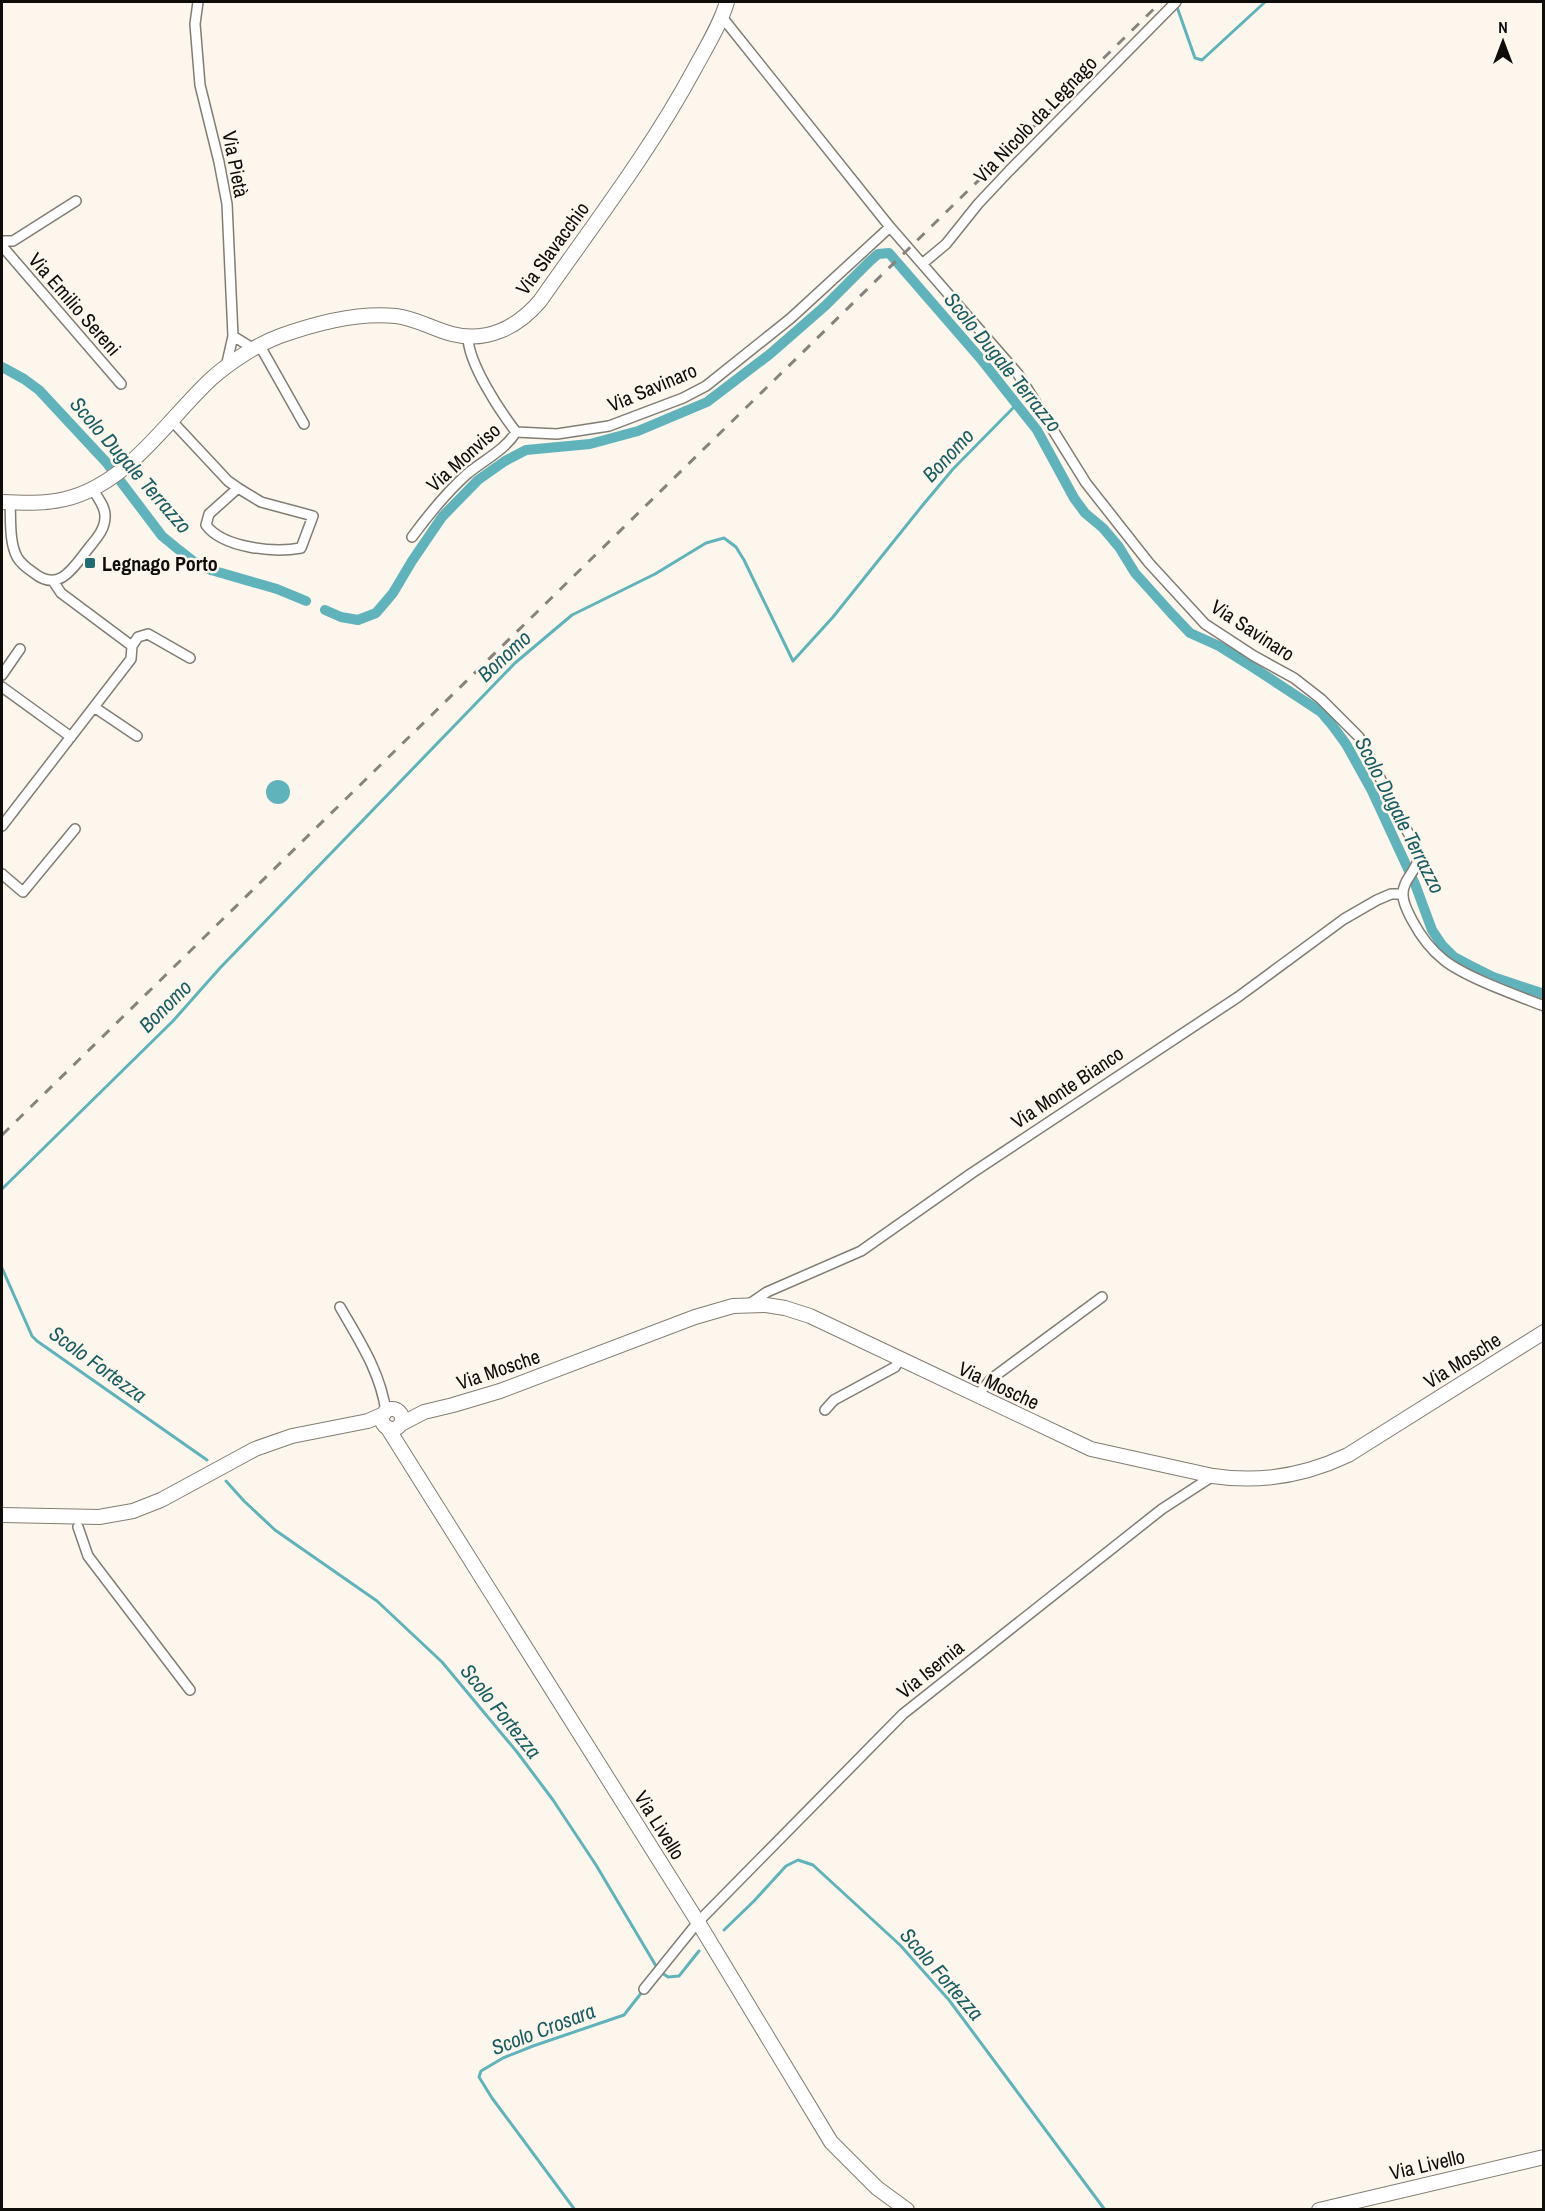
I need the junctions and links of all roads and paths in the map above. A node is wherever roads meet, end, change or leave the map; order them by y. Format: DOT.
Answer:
graph roads {
  1 [pos="198,2"];
  2 [pos="726,2"];
  3 [pos="1176,2"];
  4 [pos="722,17"];
  5 [pos="76,201"];
  6 [pos="890,227"];
  7 [pos="2,241"];
  8 [pos="2,246"];
  9 [pos="922,264"];
  10 [pos="233,336"];
  11 [pos="468,337"];
  12 [pos="257,347"];
  13 [pos="226,367"];
  14 [pos="121,384"];
  15 [pos="171,420"];
  16 [pos="304,424"];
  17 [pos="516,432"];
  18 [pos="92,488"];
  19 [pos="238,488"];
  20 [pos="6,502"];
  21 [pos="412,537"];
  22 [pos="54,581"];
  23 [pos="132,646"];
  24 [pos="20,649"];
  25 [pos="190,658"];
  26 [pos="2,675"];
  27 [pos="2,687"];
  28 [pos="94,707"];
  29 [pos="137,736"];
  30 [pos="71,737"];
  31 [pos="2,826"];
  32 [pos="75,829"];
  33 [pos="2,874"];
  34 [pos="1403,894"];
  35 [pos="1544,1006"];
  36 [pos="1102,1297"];
  37 [pos="748,1305"];
  38 [pos="340,1307"];
  39 [pos="1544,1332"];
  40 [pos="900,1359"];
  41 [pos="977,1396"];
  42 [pos="825,1410"];
  43 [pos="391,1417"];
  44 [pos="1213,1476"];
  45 [pos="2,1515"];
  46 [pos="78,1527"];
  47 [pos="190,1690"];
  48 [pos="698,1922"];
  49 [pos="644,1989"];
  50 [pos="1544,2157"];
  51 [pos="907,2210"];
  52 [pos="1319,2210"];
  1 -- 10 [label="street, Via Pietà"];
  2 -- 4 [label="street, Via Slavacchio"];
  3 -- 9 [label="street, Via Nicolò da Legnago"];
  4 -- 6 [label="street, Via Savinaro"];
  4 -- 11 [label="street, Via Slavacchio"];
  5 -- 7 [label="street"];
  6 -- 9 [label="street, Via Savinaro"];
  6 -- 17 [label="street, Via Savinaro"];
  8 -- 14 [label="street, Via Emilio Sereni"];
  9 -- 34 [label="street, Via Savinaro"];
  10 -- 12 [label="street"];
  10 -- 13 [label="street, Via Pietà"];
  11 -- 12 [label="street, Via Slavacchio"];
  11 -- 17 [label="street"];
  12 -- 13 [label="street, Via Slavacchio"];
  12 -- 16 [label="street"];
  13 -- 15 [label="street, Via Slavacchio"];
  15 -- 18 [label="street, Via Slavacchio"];
  15 -- 19 [label="street"];
  17 -- 21 [label="street, Via Monviso"];
  18 -- 20 [label="street, Via Slavacchio"];
  18 -- 22 [label="street"];
  19 -- 19 [label="street"];
  20 -- 22 [label="street"];
  22 -- 23 [label="street"];
  23 -- 25 [label="street"];
  23 -- 28 [label="street"];
  24 -- 26 [label="street"];
  27 -- 30 [label="street"];
  28 -- 29 [label="street"];
  28 -- 30 [label="street"];
  30 -- 31 [label="street"];
  32 -- 33 [label="street"];
  34 -- 35 [label="street"];
  34 -- 37 [label="street, Via Monte Bianco"];
  36 -- 41 [label="street"];
  37 -- 40 [label="street, Via Mosche"];
  37 -- 43 [label="street, Via Mosche"];
  38 -- 43 [label="street"];
  39 -- 44 [label="street, Via Mosche"];
  40 -- 41 [label="street, Via Mosche"];
  40 -- 42 [label="street"];
  41 -- 44 [label="street, Via Mosche"];
  43 -- 45 [label="street"];
  43 -- 48 [label="street, Via Livello"];
  44 -- 48 [label="street, Via Isernia"];
  46 -- 47 [label="street"];
  48 -- 49 [label="street, Via Isernia"];
  48 -- 51 [label="street, Via Livello"];
  50 -- 52 [label="street, Via Livello"];
}
